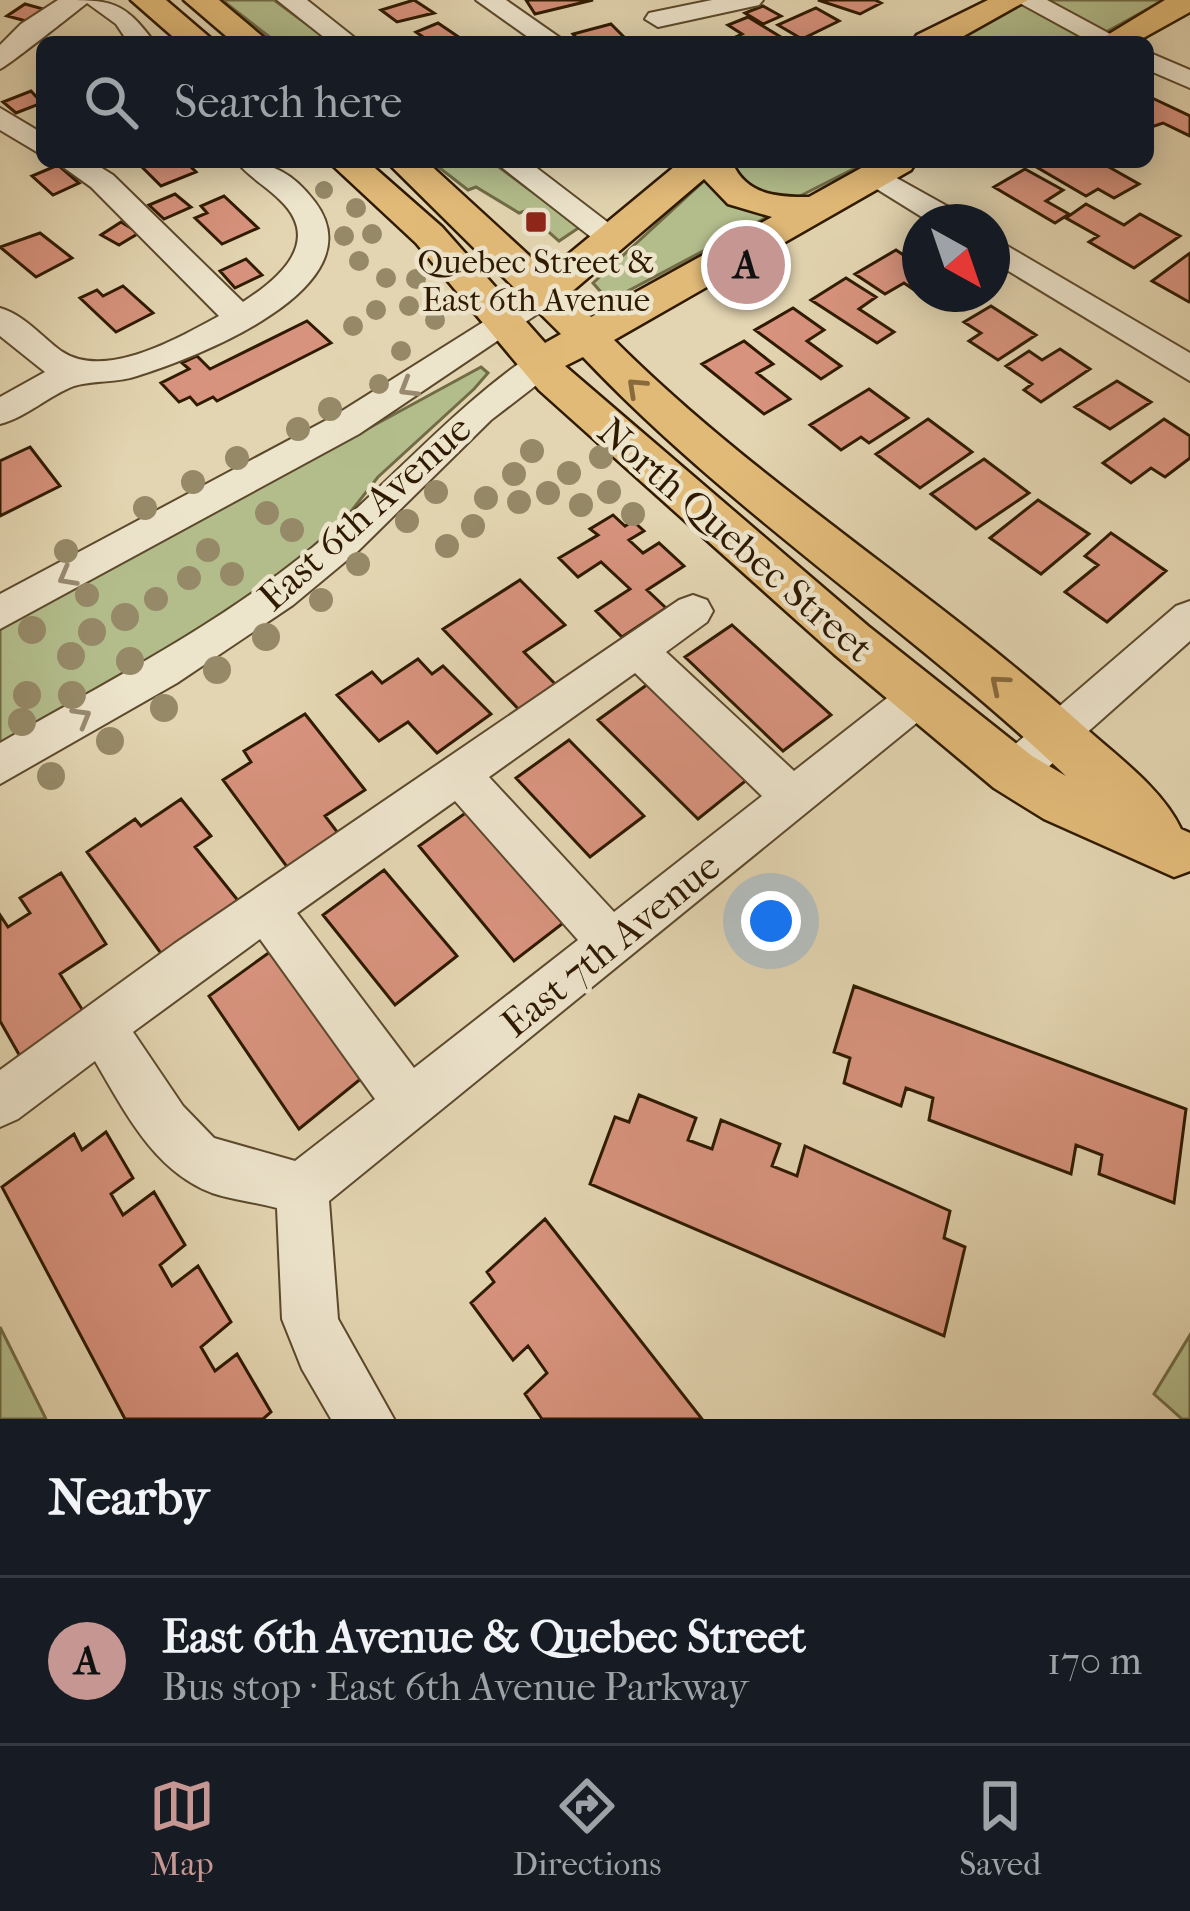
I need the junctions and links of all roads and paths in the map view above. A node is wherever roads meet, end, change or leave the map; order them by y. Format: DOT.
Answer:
graph roads {
  1 [pos="76,0"];
  2 [pos="98,0"];
  3 [pos="147,0"];
  4 [pos="200,0"];
  5 [pos="290,0"];
  6 [pos="489,0"];
  7 [pos="750,0"];
  8 [pos="1012,0"];
  9 [pos="1027,0"];
  10 [pos="1187,0"];
  11 [pos="665,29"];
  12 [pos="137,36"];
  13 [pos="192,36"];
  14 [pos="245,36"];
  15 [pos="339,36"];
  16 [pos="545,36"];
  17 [pos="940,36"];
  18 [pos="1100,36"];
  19 [pos="1123,36"];
  20 [pos="0,61"];
  21 [pos="1154,63"];
  22 [pos="1190,80"];
  23 [pos="0,116"];
  24 [pos="36,142"];
  25 [pos="81,168"];
  26 [pos="259,168"];
  27 [pos="354,168"];
  28 [pos="412,168"];
  29 [pos="518,168"];
  30 [pos="694,168"];
  31 [pos="717,168"];
  32 [pos="887,168"];
  33 [pos="930,204"];
  34 [pos="815,208"];
  35 [pos="611,237"];
  36 [pos="1010,258"];
  37 [pos="544,295"];
  38 [pos="239,317"];
  39 [pos="0,319"];
  40 [pos="506,324"];
  41 [pos="584,338"];
  42 [pos="539,364"];
  43 [pos="1190,369"];
  44 [pos="74,372"];
  45 [pos="0,412"];
  46 [pos="693,611"];
  47 [pos="0,613"];
  48 [pos="1190,617"];
  49 [pos="637,650"];
  50 [pos="920,696"];
  51 [pos="1057,733"];
  52 [pos="0,765"];
  53 [pos="1013,772"];
  54 [pos="459,774"];
  55 [pos="793,798"];
  56 [pos="1182,858"];
  57 [pos="266,908"];
  58 [pos="611,944"];
  59 [pos="102,1028"];
  60 [pos="0,1101"];
  61 [pos="409,1104"];
  62 [pos="300,1191"];
  63 [pos="365,1419"];
  1 -- 20 [label="street"];
  2 -- 12 [label="street"];
  3 -- 13 [label="main road"];
  4 -- 14 [label="main road"];
  5 -- 15 [label="street"];
  6 -- 16 [label="street"];
  7 -- 11 [label="street"];
  8 -- 17 [label="main road"];
  9 -- 18 [label="street"];
  10 -- 19 [label="main road"];
  21 -- 22 [label="street"];
  23 -- 24 [label="street"];
  25 -- 38 [label="street"];
  26 -- 38 [label="street"];
  27 -- 40 [label="main road, North Quebec Street"];
  28 -- 37 [label="main road, North Quebec Street"];
  29 -- 35 [label="street"];
  30 -- 35 [label="main road"];
  31 -- 34 [label="main road"];
  32 -- 33 [label="street"];
  32 -- 34 [label="main road"];
  34 -- 41 [label="main road"];
  35 -- 37 [label="main road"];
  36 -- 43 [label="street"];
  37 -- 40 [label="street, East 6th Avenue"];
  37 -- 41 [label="main road, North Quebec Street"];
  38 -- 44 [label="street"];
  39 -- 44 [label="street"];
  40 -- 42 [label="main road, North Quebec Street"];
  40 -- 47 [label="street, East 6th Avenue, one-way"];
  41 -- 42 [label="main road"];
  51 -- 41 [label="main road, North Quebec Street, one-way"];
  42 -- 50 [label="main road, North Quebec Street"];
  52 -- 42 [label="street, East 6th Avenue, one-way"];
  44 -- 45 [label="street"];
  46 -- 49 [label="street"];
  48 -- 51 [label="street"];
  49 -- 54 [label="street"];
  49 -- 55 [label="street"];
  50 -- 53 [label="main road, North Quebec Street"];
  50 -- 55 [label="street, East 7th Avenue"];
  51 -- 53 [label="street"];
  51 -- 56 [label="main road, North Quebec Street"];
  53 -- 56 [label="main road, North Quebec Street"];
  54 -- 57 [label="street"];
  54 -- 58 [label="street"];
  55 -- 58 [label="street, East 7th Avenue"];
  57 -- 59 [label="street"];
  57 -- 61 [label="street"];
  58 -- 61 [label="street, East 7th Avenue"];
  59 -- 60 [label="street"];
  59 -- 62 [label="street"];
  61 -- 62 [label="street, East 7th Avenue"];
  62 -- 63 [label="street"];
}
